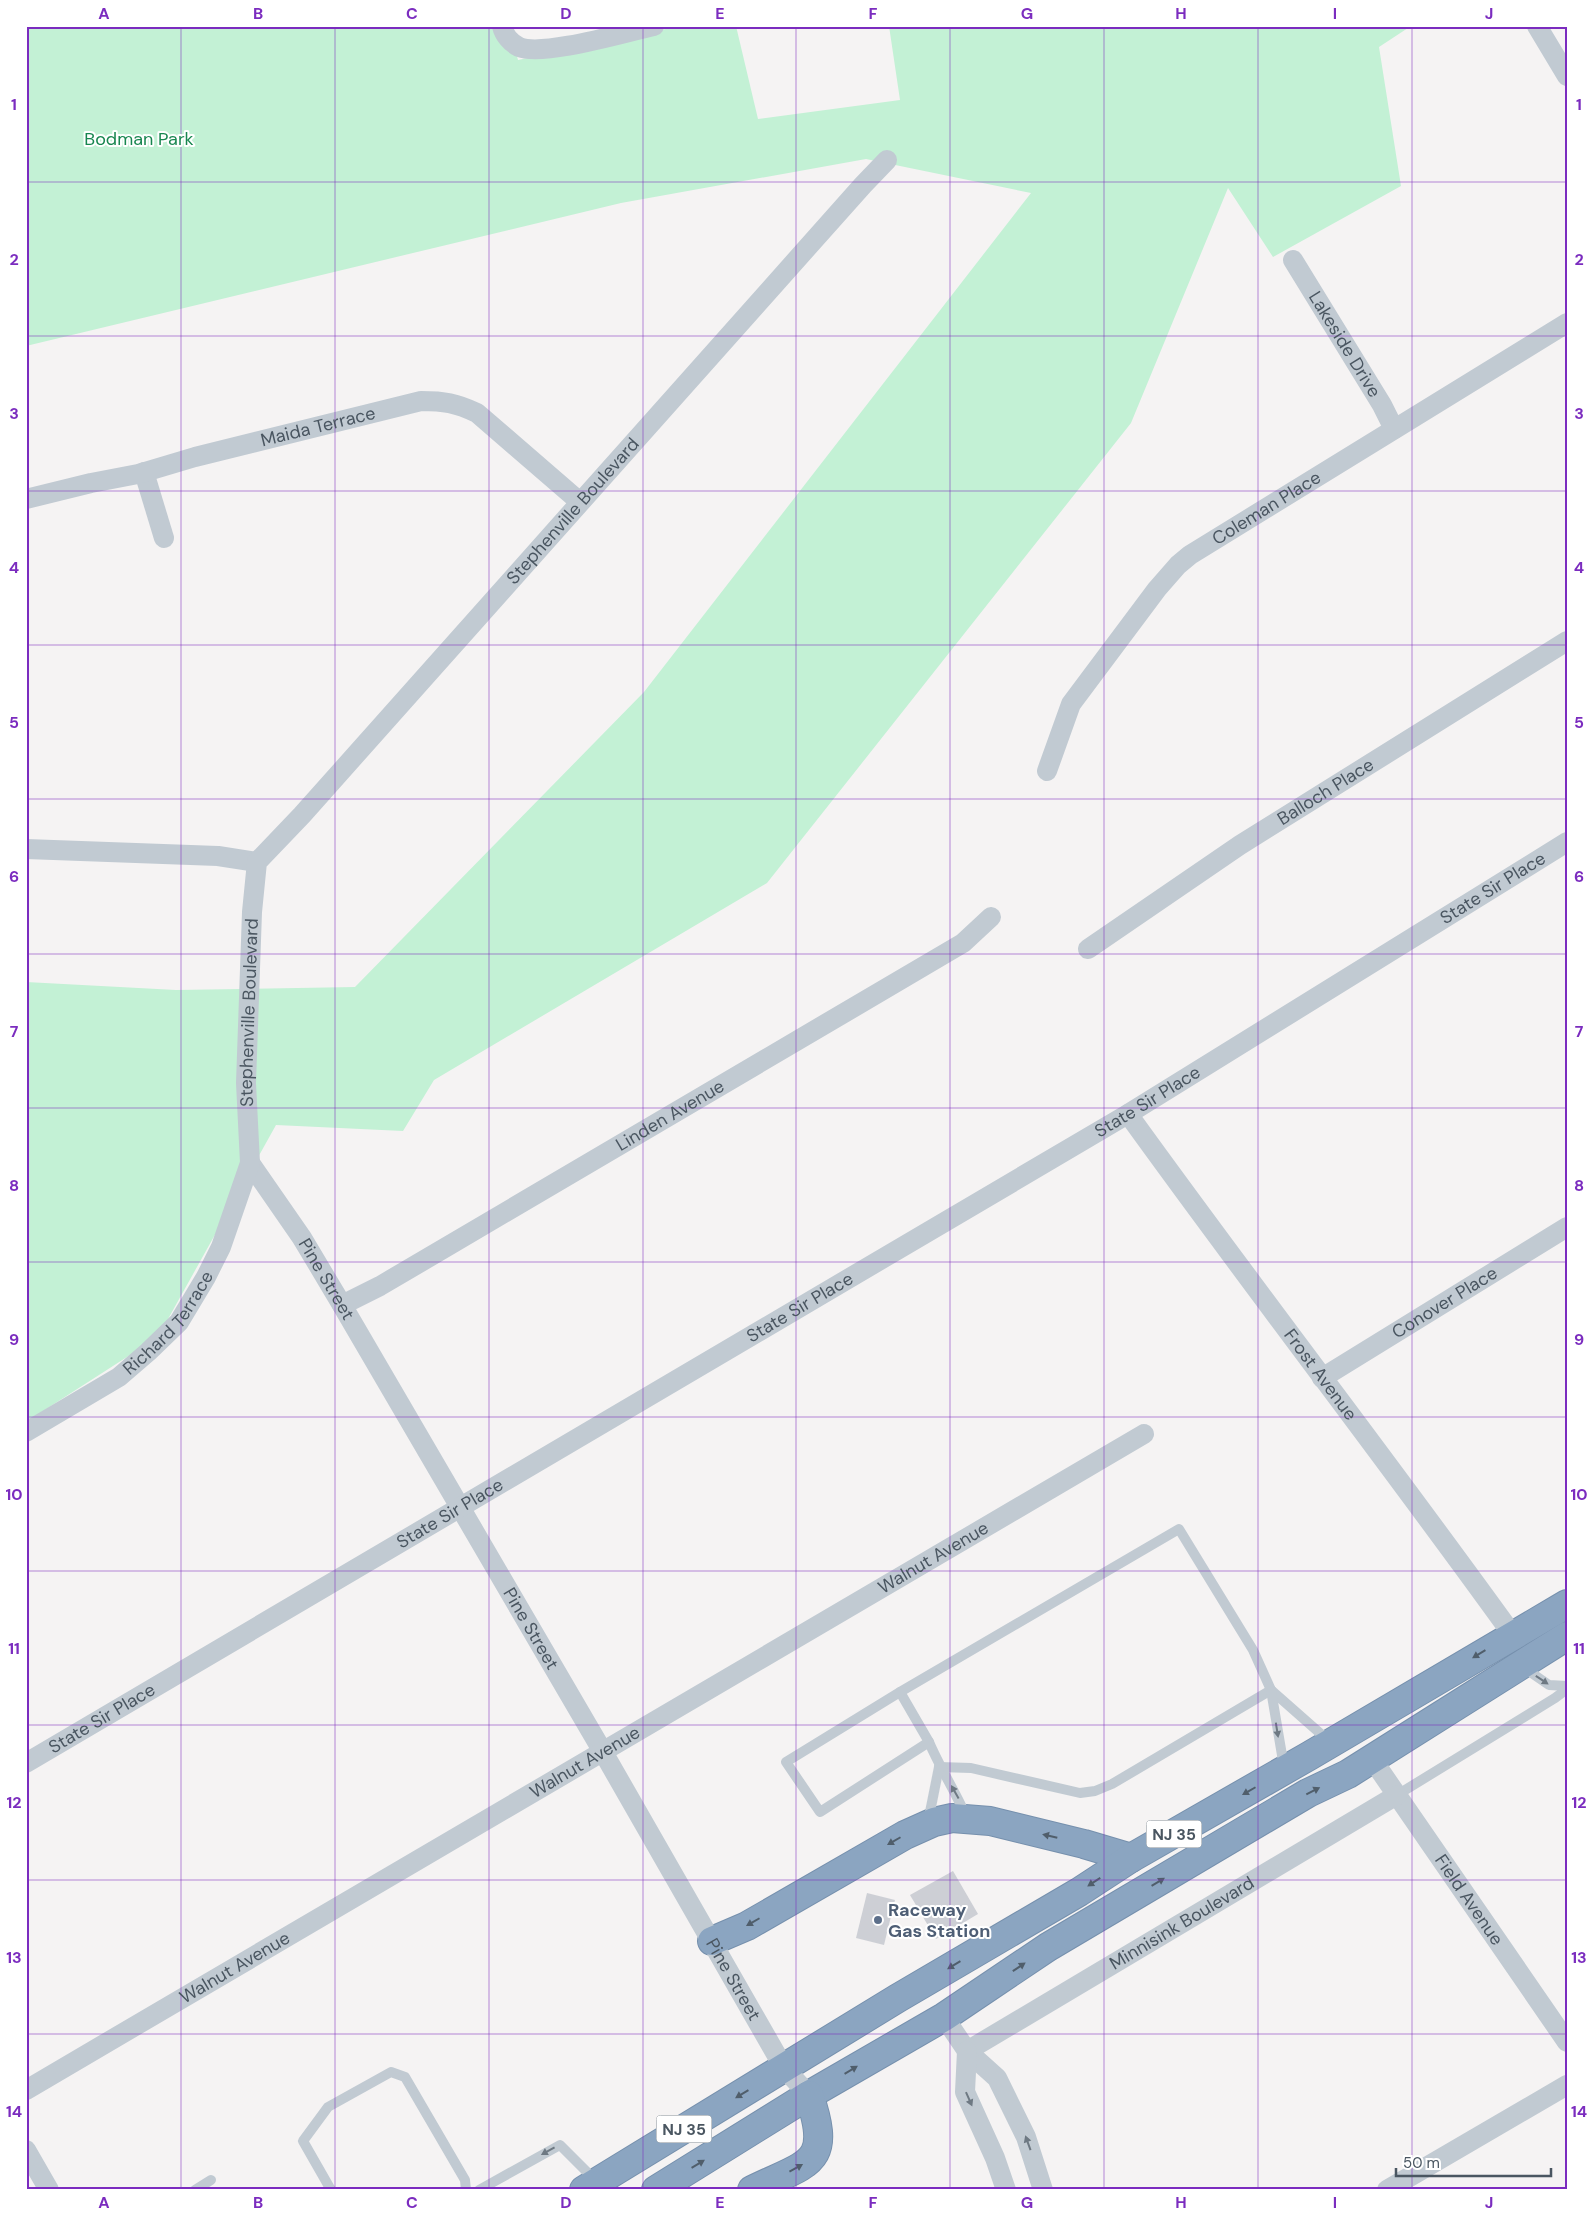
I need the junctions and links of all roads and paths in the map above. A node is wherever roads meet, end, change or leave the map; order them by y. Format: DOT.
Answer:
graph roads {
  1 [pos="654,26"];
  2 [pos="1537,26"];
  3 [pos="503,28"];
  4 [pos="1567,76"];
  5 [pos="888,160"];
  6 [pos="1293,260"];
  7 [pos="1567,323"];
  8 [pos="1394,429"];
  9 [pos="144,472"];
  10 [pos="26,499"];
  11 [pos="580,502"];
  12 [pos="164,538"];
  13 [pos="1567,641"];
  14 [pos="1047,771"];
  15 [pos="1567,842"];
  16 [pos="26,850"];
  17 [pos="257,862"];
  18 [pos="991,917"];
  19 [pos="1088,949"];
  20 [pos="1128,1114"];
  21 [pos="250,1163"];
  22 [pos="1567,1227"];
  23 [pos="342,1305"];
  24 [pos="1322,1378"];
  25 [pos="26,1432"];
  26 [pos="1144,1434"];
  27 [pos="460,1507"];
  28 [pos="1567,1604"];
  29 [pos="1512,1634"];
  30 [pos="1567,1636"];
  31 [pos="1520,1665"];
  32 [pos="1567,1687"];
  33 [pos="1271,1690"];
  34 [pos="900,1692"];
  35 [pos="929,1742"];
  36 [pos="1331,1743"];
  37 [pos="603,1752"];
  38 [pos="1372,1759"];
  39 [pos="26,1763"];
  40 [pos="939,1767"];
  41 [pos="1284,1771"];
  42 [pos="1397,1795"];
  43 [pos="968,1820"];
  44 [pos="928,1825"];
  45 [pos="1131,1858"];
  46 [pos="712,1941"];
  47 [pos="944,2017"];
  48 [pos="1567,2042"];
  49 [pos="967,2051"];
  50 [pos="784,2068"];
  51 [pos="1567,2085"];
  52 [pos="26,2090"];
  53 [pos="809,2094"];
  54 [pos="26,2150"];
  55 [pos="211,2180"];
  56 [pos="591,2186"];
  57 [pos="49,2190"];
  58 [pos="195,2190"];
  59 [pos="331,2190"];
  60 [pos="466,2190"];
  61 [pos="479,2190"];
  62 [pos="656,2190"];
  63 [pos="752,2190"];
  64 [pos="1006,2190"];
  65 [pos="1043,2190"];
  66 [pos="1388,2190"];
  1 -- 3 [label="street"];
  2 -- 4 [label="street"];
  5 -- 11 [label="street, Stephenville Boulevard"];
  6 -- 8 [label="street, Lakeside Drive"];
  7 -- 8 [label="street, Coleman Place"];
  8 -- 14 [label="street, Coleman Place"];
  9 -- 10 [label="street, Maida Terrace"];
  9 -- 11 [label="street, Maida Terrace"];
  9 -- 12 [label="street"];
  11 -- 17 [label="street, Stephenville Boulevard"];
  13 -- 19 [label="street, Balloch Place"];
  15 -- 20 [label="street, State Sir Place"];
  16 -- 17 [label="street"];
  17 -- 21 [label="street, Stephenville Boulevard"];
  18 -- 23 [label="street, Linden Avenue"];
  20 -- 24 [label="street, Frost Avenue"];
  20 -- 27 [label="street, State Sir Place"];
  21 -- 23 [label="street, Pine Street"];
  21 -- 25 [label="street, Richard Terrace"];
  22 -- 24 [label="street, Conover Place"];
  23 -- 27 [label="street, Pine Street"];
  24 -- 29 [label="street, Frost Avenue"];
  26 -- 37 [label="street, Walnut Avenue"];
  27 -- 37 [label="street, Pine Street"];
  27 -- 39 [label="street, State Sir Place"];
  28 -- 29 [label="highway, NJ 35"];
  29 -- 36 [label="highway, NJ 35, one-way"];
  30 -- 31 [label="highway, NJ 35"];
  31 -- 32 [label="lane, one-way"];
  31 -- 38 [label="highway, NJ 35"];
  32 -- 42 [label="lane"];
  33 -- 34 [label="lane"];
  33 -- 36 [label="lane"];
  33 -- 40 [label="lane"];
  33 -- 41 [label="lane, one-way"];
  34 -- 35 [label="lane"];
  34 -- 35 [label="lane"];
  35 -- 40 [label="lane"];
  36 -- 41 [label="highway, NJ 35"];
  37 -- 46 [label="street, Pine Street"];
  37 -- 52 [label="street, Walnut Avenue"];
  38 -- 42 [label="street, Field Avenue"];
  47 -- 38 [label="highway, NJ 35, one-way"];
  43 -- 40 [label="lane, one-way"];
  40 -- 44 [label="lane"];
  41 -- 45 [label="highway, NJ 35, one-way"];
  42 -- 48 [label="street, Field Avenue"];
  42 -- 49 [label="street, Minnisink Boulevard"];
  43 -- 44 [label="highway"];
  45 -- 43 [label="highway, one-way"];
  44 -- 46 [label="highway, one-way"];
  45 -- 50 [label="highway, NJ 35, one-way"];
  46 -- 50 [label="street, Pine Street"];
  47 -- 49 [label="street"];
  53 -- 47 [label="highway, NJ 35, one-way"];
  49 -- 64 [label="street, one-way"];
  65 -- 49 [label="street, one-way"];
  50 -- 53 [label="street, Pine Street"];
  50 -- 56 [label="highway, NJ 35, one-way"];
  51 -- 66 [label="street"];
  62 -- 53 [label="highway, NJ 35, one-way"];
  63 -- 53 [label="highway, one-way"];
  54 -- 57 [label="street"];
  55 -- 58 [label="lane"];
  56 -- 61 [label="lane, one-way"];
  59 -- 60 [label="lane"];
}
